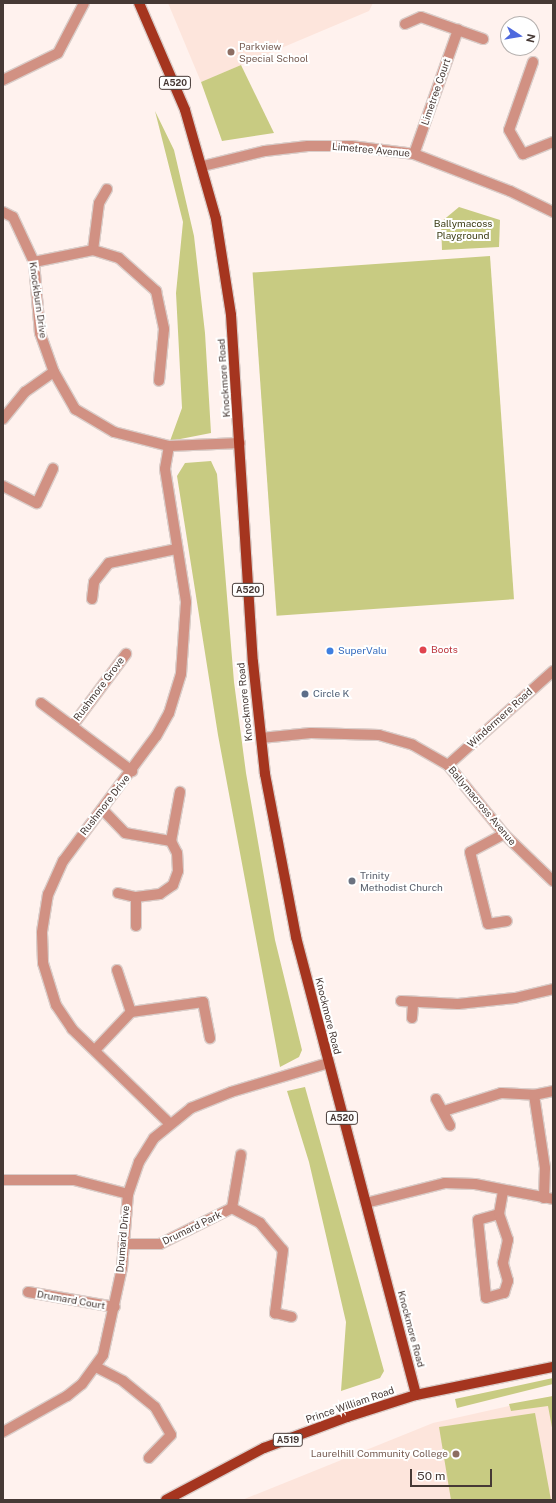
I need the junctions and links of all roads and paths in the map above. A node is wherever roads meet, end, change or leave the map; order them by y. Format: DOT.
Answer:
graph roads {
  1 [pos="84,3"];
  2 [pos="140,3"];
  3 [pos="405,24"];
  4 [pos="458,30"];
  5 [pos="483,39"];
  6 [pos="533,62"];
  7 [pos="3,80"];
  8 [pos="553,142"];
  9 [pos="414,154"];
  10 [pos="203,166"];
  11 [pos="107,189"];
  12 [pos="3,212"];
  13 [pos="553,212"];
  14 [pos="93,250"];
  15 [pos="34,262"];
  16 [pos="54,372"];
  17 [pos="160,381"];
  18 [pos="3,419"];
  19 [pos="240,443"];
  20 [pos="169,446"];
  21 [pos="53,468"];
  22 [pos="3,486"];
  23 [pos="176,549"];
  24 [pos="92,599"];
  25 [pos="126,654"];
  26 [pos="553,671"];
  27 [pos="41,703"];
  28 [pos="73,725"];
  29 [pos="261,738"];
  30 [pos="448,765"];
  31 [pos="132,771"];
  32 [pos="180,792"];
  33 [pos="102,809"];
  34 [pos="504,834"];
  35 [pos="171,841"];
  36 [pos="553,881"];
  37 [pos="118,893"];
  38 [pos="136,897"];
  39 [pos="507,921"];
  40 [pos="136,926"];
  41 [pos="117,970"];
  42 [pos="553,989"];
  43 [pos="401,1001"];
  44 [pos="413,1002"];
  45 [pos="131,1012"];
  46 [pos="412,1018"];
  47 [pos="210,1038"];
  48 [pos="96,1049"];
  49 [pos="328,1063"];
  50 [pos="553,1091"];
  51 [pos="534,1094"];
  52 [pos="436,1099"];
  53 [pos="444,1112"];
  54 [pos="169,1123"];
  55 [pos="450,1125"];
  56 [pos="241,1155"];
  57 [pos="3,1180"];
  58 [pos="504,1191"];
  59 [pos="128,1194"];
  60 [pos="549,1199"];
  61 [pos="366,1202"];
  62 [pos="232,1208"];
  63 [pos="499,1214"];
  64 [pos="123,1244"];
  65 [pos="28,1292"];
  66 [pos="115,1307"];
  67 [pos="292,1317"];
  68 [pos="96,1367"];
  69 [pos="553,1367"];
  70 [pos="416,1395"];
  71 [pos="3,1432"];
  72 [pos="149,1458"];
  73 [pos="166,1500"];
  1 -- 7 [label="street"];
  2 -- 10 [label="main road, Knockmore Road / A520"];
  3 -- 4 [label="street"];
  4 -- 5 [label="street"];
  4 -- 9 [label="street, Limetree Court"];
  6 -- 8 [label="street"];
  9 -- 10 [label="street, Limetree Avenue"];
  9 -- 13 [label="street, Limetree Avenue"];
  10 -- 19 [label="main road, Knockmore Road / A520"];
  11 -- 14 [label="street"];
  12 -- 15 [label="street, Knockburn Drive"];
  14 -- 15 [label="street"];
  14 -- 17 [label="street"];
  15 -- 16 [label="street, Knockburn Drive"];
  16 -- 18 [label="street"];
  16 -- 20 [label="street, Knockburn Drive"];
  19 -- 20 [label="street, Knockburn Drive"];
  19 -- 29 [label="main road, Knockmore Road / A520"];
  20 -- 23 [label="street, Rushmore Drive"];
  21 -- 22 [label="street"];
  23 -- 24 [label="street"];
  23 -- 31 [label="street, Rushmore Drive"];
  25 -- 28 [label="street, Rushmore Grove"];
  26 -- 30 [label="street, Windermere Road"];
  27 -- 28 [label="street, Rushmore Grove"];
  28 -- 31 [label="street, Rushmore Grove"];
  29 -- 30 [label="street, Ballymacross Avenue"];
  29 -- 49 [label="main road, Knockmore Road / A520"];
  30 -- 34 [label="street, Ballymacross Avenue"];
  31 -- 33 [label="street, Rushmore Drive"];
  32 -- 35 [label="street"];
  33 -- 35 [label="street"];
  33 -- 48 [label="street, Rushmore Drive"];
  34 -- 36 [label="street, Ballymacross Avenue"];
  34 -- 39 [label="street"];
  35 -- 38 [label="street"];
  37 -- 38 [label="street"];
  38 -- 40 [label="street"];
  41 -- 45 [label="street"];
  42 -- 44 [label="street"];
  43 -- 44 [label="street"];
  44 -- 46 [label="street"];
  45 -- 47 [label="street"];
  45 -- 48 [label="street"];
  48 -- 54 [label="street, Rushmore Drive"];
  49 -- 54 [label="street, Drumard Drive"];
  49 -- 61 [label="main road, Knockmore Road / A520"];
  50 -- 51 [label="street"];
  51 -- 53 [label="street"];
  51 -- 60 [label="street"];
  52 -- 53 [label="street"];
  53 -- 55 [label="street"];
  54 -- 59 [label="street, Drumard Drive"];
  56 -- 62 [label="street"];
  57 -- 59 [label="street"];
  58 -- 60 [label="street"];
  58 -- 61 [label="street"];
  58 -- 63 [label="street"];
  59 -- 64 [label="street, Drumard Drive"];
  61 -- 70 [label="main road, Knockmore Road / A520"];
  62 -- 64 [label="street, Drumard Park"];
  62 -- 67 [label="street, Drumard Park"];
  63 -- 63 [label="street"];
  64 -- 66 [label="street, Drumard Drive"];
  65 -- 66 [label="street, Drumard Court"];
  66 -- 68 [label="street, Drumard Drive"];
  68 -- 71 [label="street, Drumard Drive"];
  68 -- 72 [label="street"];
  69 -- 70 [label="main road, Prince William Road / A519"];
  70 -- 73 [label="main road, Prince William Road / A519"];
}
